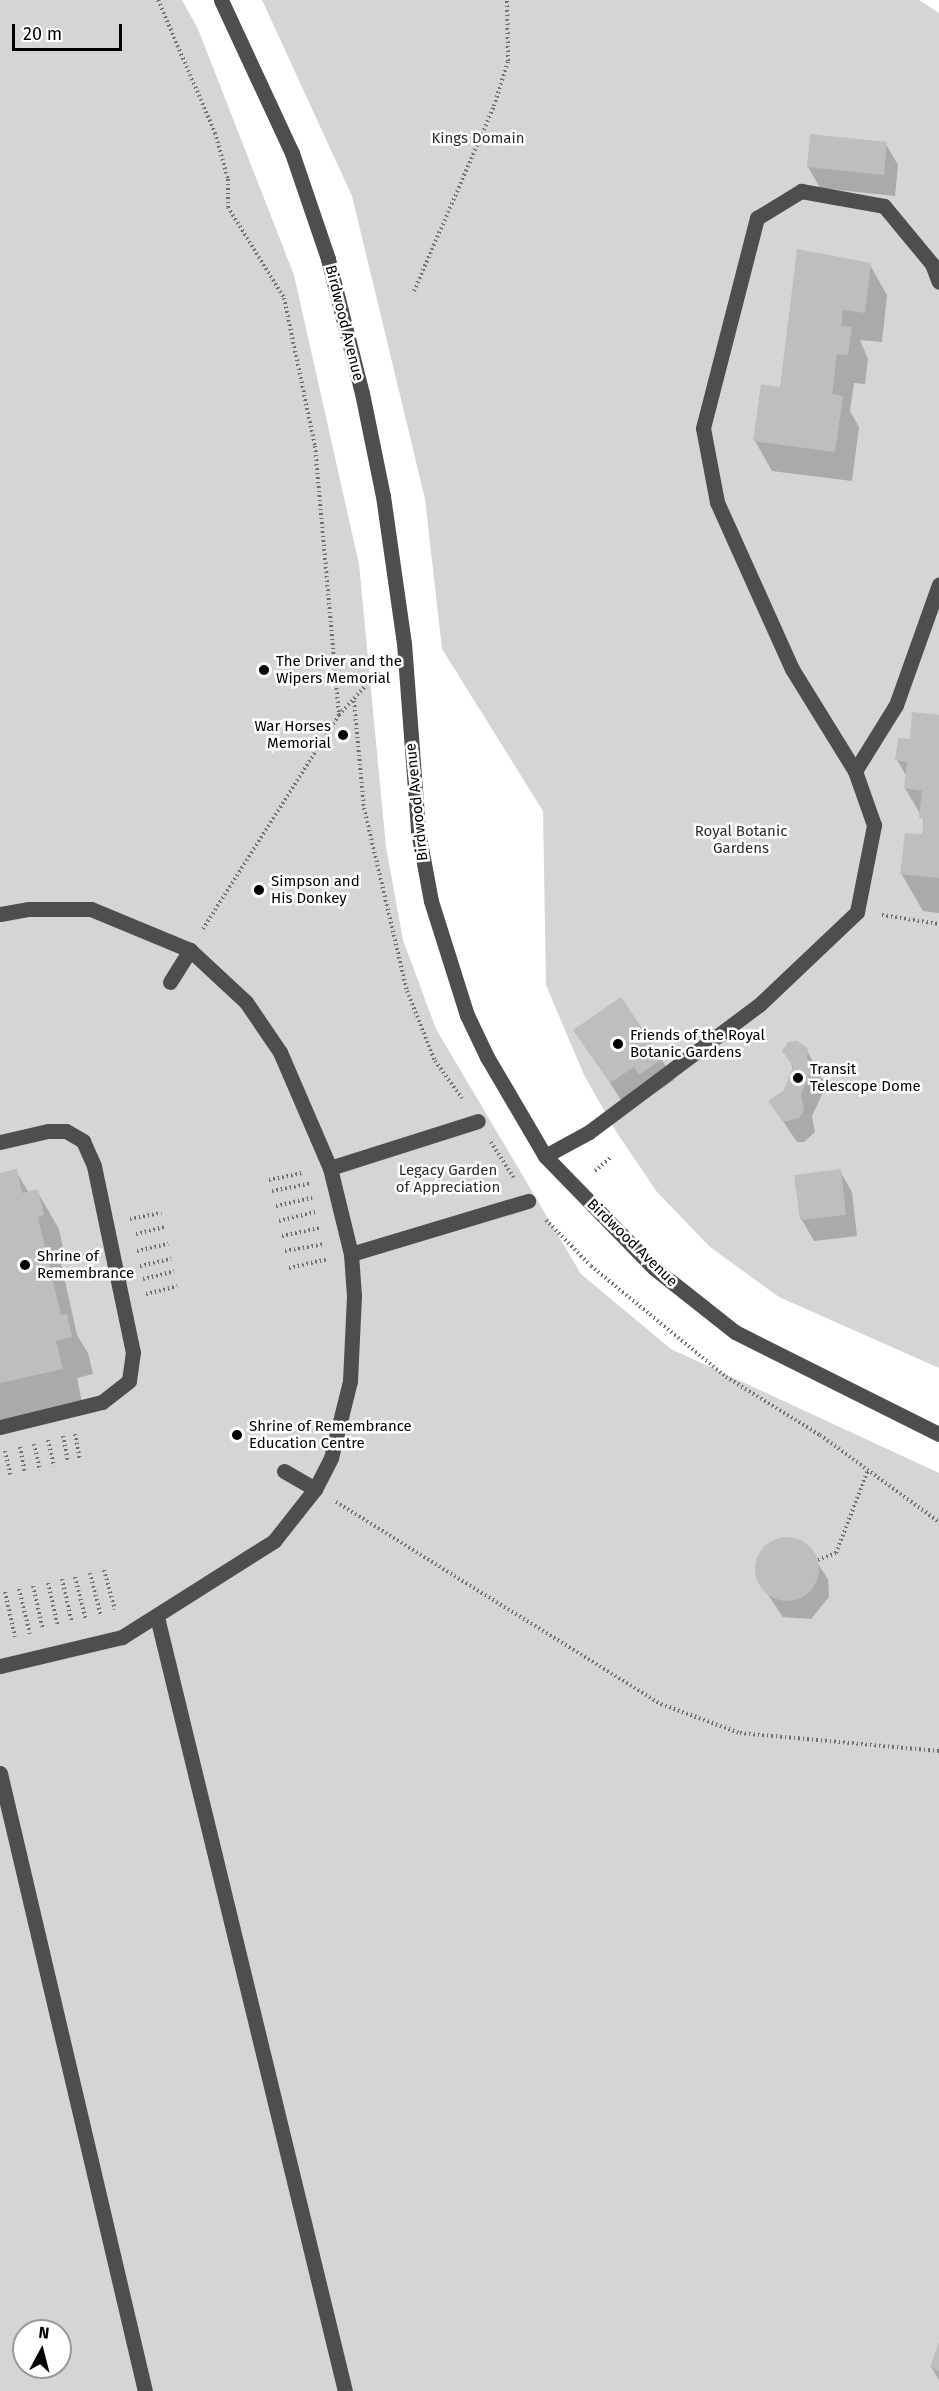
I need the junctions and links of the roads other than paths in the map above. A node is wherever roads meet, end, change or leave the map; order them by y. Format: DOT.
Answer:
graph roads {
  1 [pos="221,0"];
  2 [pos="939,282"];
  3 [pos="939,584"];
  4 [pos="855,771"];
  5 [pos="0,914"];
  6 [pos="190,950"];
  7 [pos="170,982"];
  8 [pos="478,1121"];
  9 [pos="0,1142"];
  10 [pos="545,1156"];
  11 [pos="335,1187"];
  12 [pos="528,1201"];
  13 [pos="349,1247"];
  14 [pos="0,1426"];
  15 [pos="939,1434"];
  16 [pos="284,1471"];
  17 [pos="315,1489"];
  18 [pos="157,1617"];
  19 [pos="0,1666"];
  20 [pos="0,1773"];
  21 [pos="145,2391"];
  22 [pos="345,2391"];
  1 -- 10 [label="street, Birdwood Avenue"];
  2 -- 4 [label="street"];
  3 -- 4 [label="street"];
  4 -- 10 [label="street"];
  5 -- 6 [label="street"];
  6 -- 7 [label="street"];
  6 -- 11 [label="street"];
  8 -- 11 [label="street"];
  9 -- 14 [label="street"];
  10 -- 15 [label="street, Birdwood Avenue"];
  11 -- 13 [label="street"];
  12 -- 13 [label="street"];
  13 -- 17 [label="street"];
  16 -- 17 [label="street"];
  17 -- 18 [label="street"];
  18 -- 19 [label="street"];
  18 -- 22 [label="street"];
  20 -- 21 [label="street"];
}
